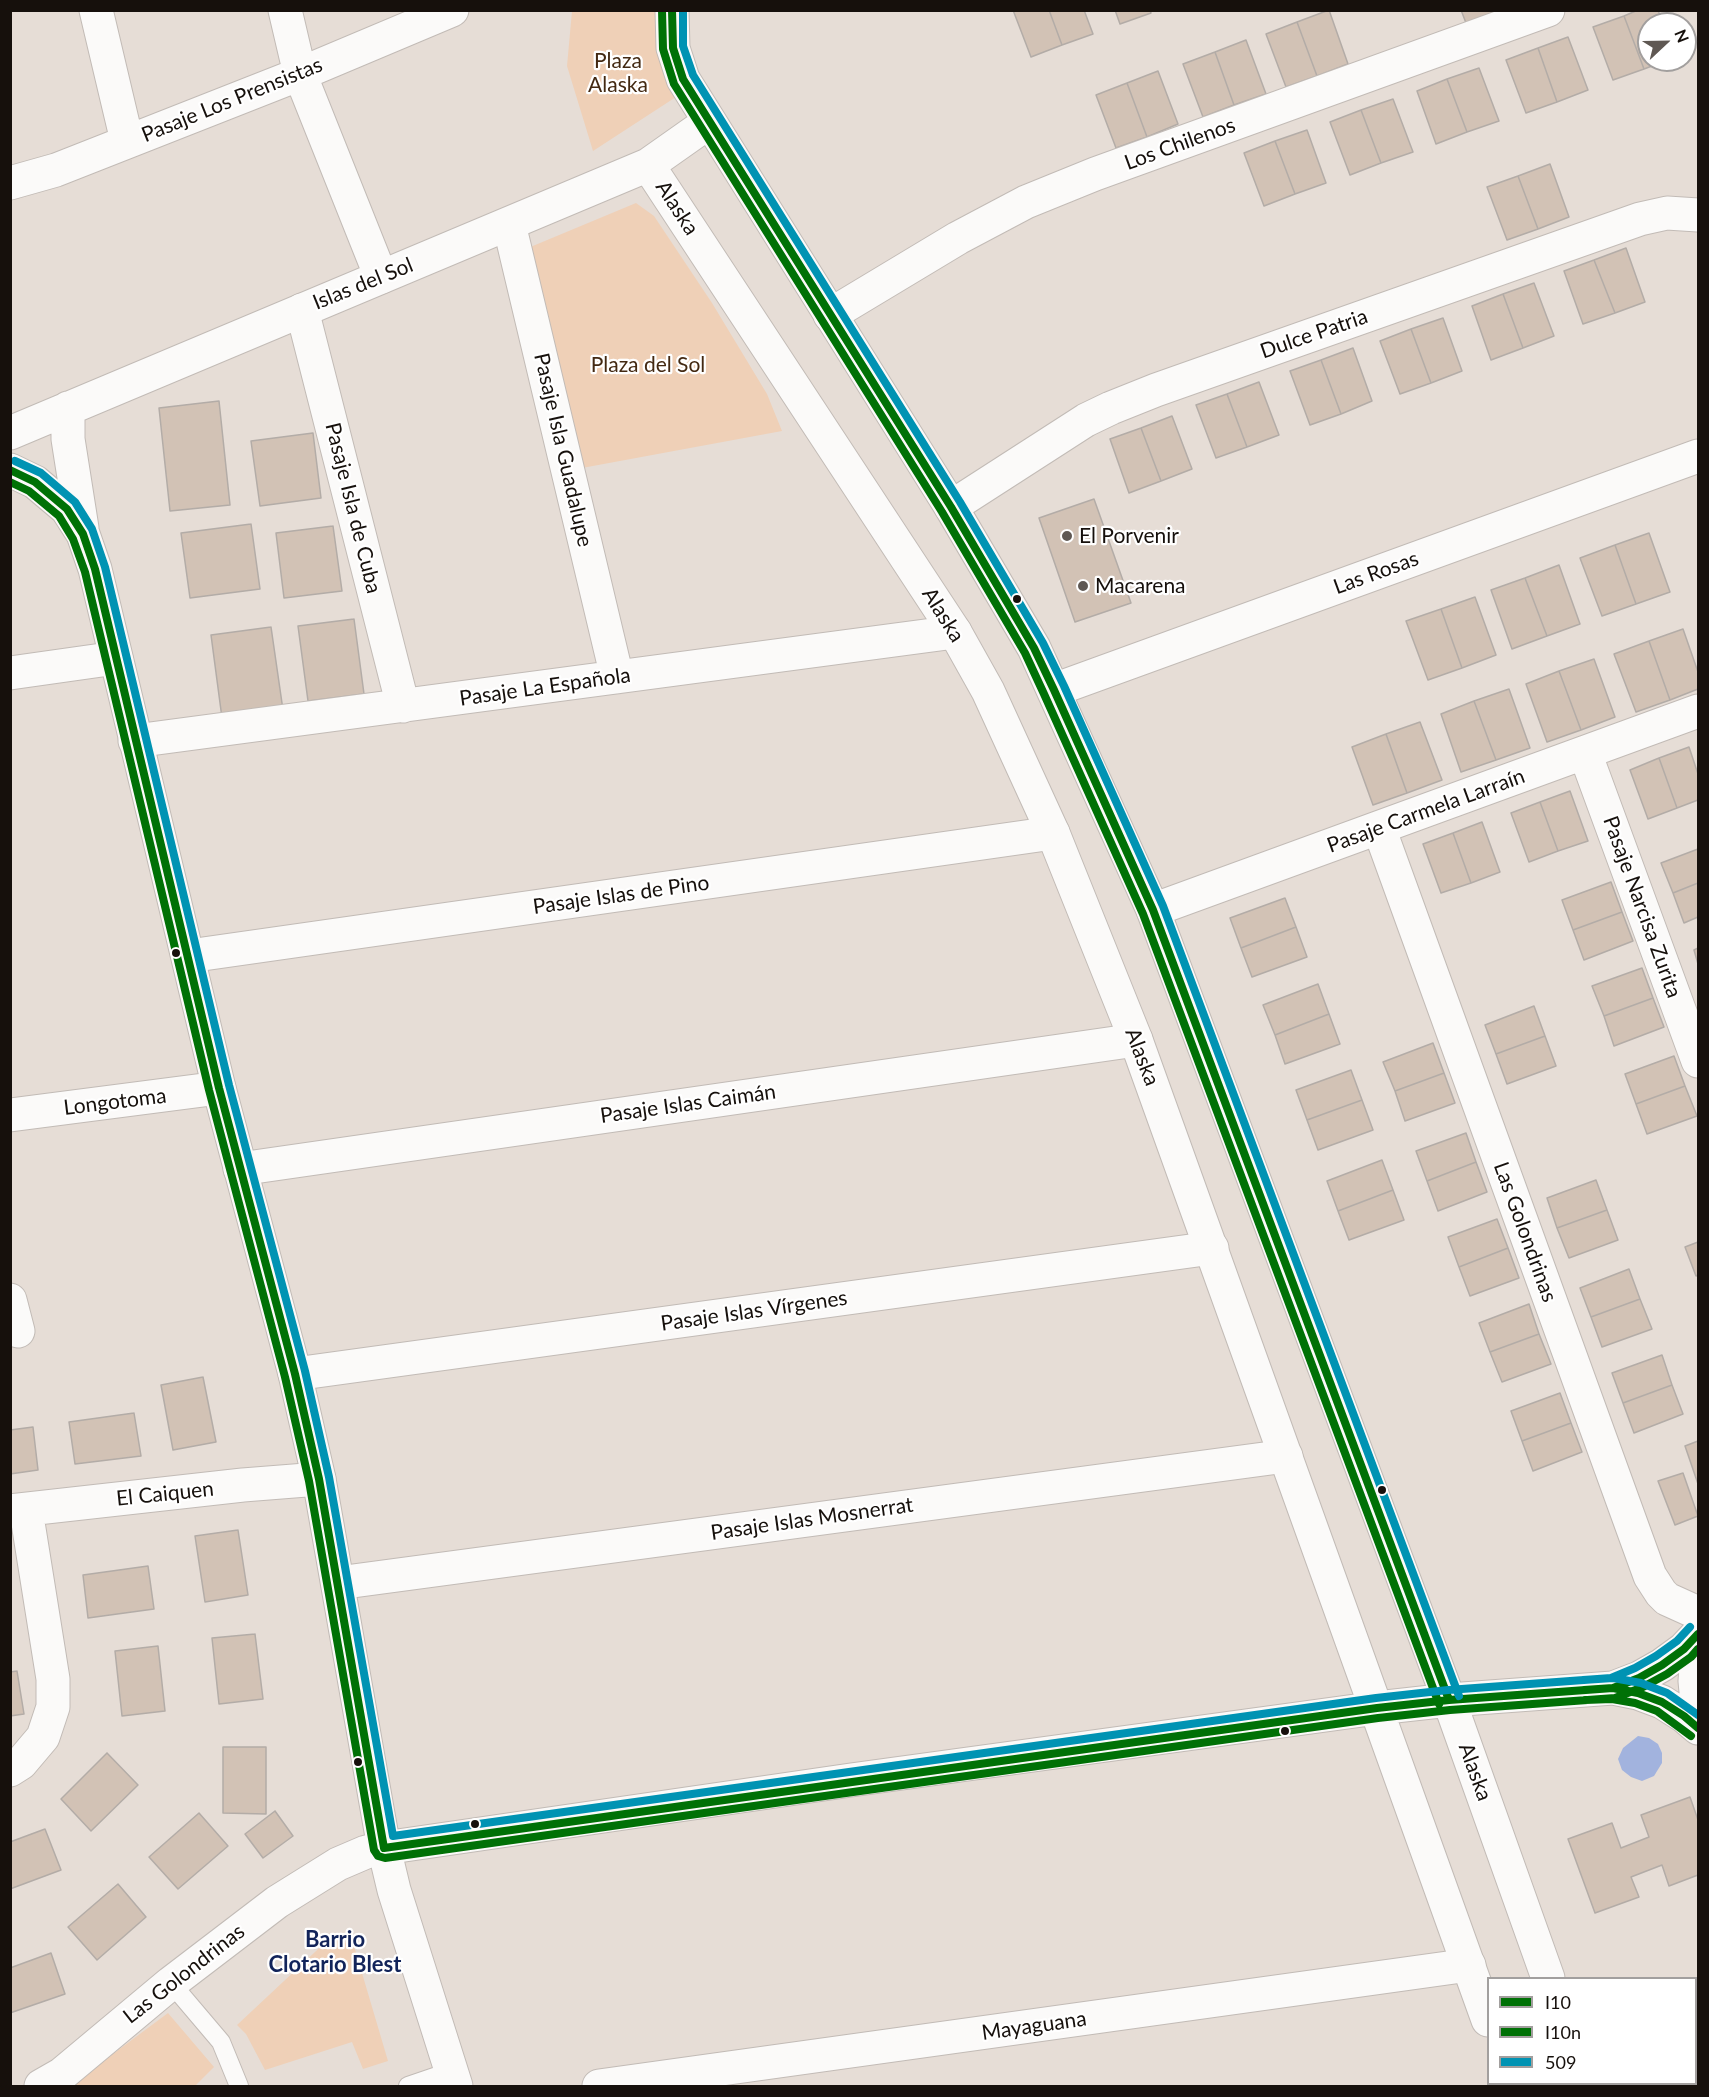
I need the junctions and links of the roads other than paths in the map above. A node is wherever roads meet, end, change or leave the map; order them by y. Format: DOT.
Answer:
graph roads {
  1 [pos="96,10"];
  2 [pos="285,10"];
  3 [pos="452,10"];
  4 [pos="672,10"];
  5 [pos="1548,10"];
  6 [pos="300,74"];
  7 [pos="709,122"];
  8 [pos="127,141"];
  9 [pos="648,165"];
  10 [pos="10,183"];
  11 [pos="1698,214"];
  12 [pos="509,224"];
  13 [pos="381,278"];
  14 [pos="302,310"];
  15 [pos="830,315"];
  16 [pos="68,408"];
  17 [pos="10,434"];
  18 [pos="1698,456"];
  19 [pos="10,470"];
  20 [pos="951,507"];
  21 [pos="83,534"];
  22 [pos="955,632"];
  23 [pos="116,658"];
  24 [pos="10,673"];
  25 [pos="617,677"];
  26 [pos="1054,690"];
  27 [pos="403,706"];
  28 [pos="1698,711"];
  29 [pos="135,741"];
  30 [pos="1585,753"];
  31 [pos="1379,828"];
  32 [pos="1053,833"];
  33 [pos="1153,910"];
  34 [pos="189,956"];
  35 [pos="1136,1040"];
  36 [pos="1698,1061"];
  37 [pos="219,1088"];
  38 [pos="10,1115"];
  39 [pos="240,1169"];
  40 [pos="1212,1248"];
  41 [pos="295,1374"];
  42 [pos="1286,1456"];
  43 [pos="319,1479"];
  44 [pos="18,1510"];
  45 [pos="338,1583"];
  46 [pos="1698,1613"];
  47 [pos="1698,1634"];
  48 [pos="1698,1646"];
  49 [pos="1613,1688"];
  50 [pos="1449,1700"];
  51 [pos="1377,1708"];
  52 [pos="1698,1713"];
  53 [pos="1698,1728"];
  54 [pos="10,1770"];
  55 [pos="384,1848"];
  56 [pos="1469,1965"];
  57 [pos="1548,1977"];
  58 [pos="171,1983"];
  59 [pos="1487,2017"];
  60 [pos="454,2078"];
  61 [pos="41,2086"];
  62 [pos="239,2086"];
  63 [pos="408,2086"];
  64 [pos="599,2086"];
  1 -- 8 [label="street"];
  2 -- 6 [label="street"];
  3 -- 6 [label="street, Pasaje Los Prensistas"];
  4 -- 7 [label="street, Alaska"];
  5 -- 15 [label="street, Los Chilenos"];
  6 -- 8 [label="street, Pasaje Los Prensistas"];
  6 -- 13 [label="street"];
  7 -- 9 [label="street, Islas del Sol"];
  7 -- 15 [label="street, Alaska"];
  8 -- 10 [label="street, Pasaje Los Prensistas"];
  9 -- 12 [label="street, Islas del Sol"];
  9 -- 22 [label="street, Alaska"];
  11 -- 20 [label="street, Dulce Patria"];
  12 -- 13 [label="street, Islas del Sol"];
  12 -- 25 [label="street, Pasaje Isla Guadalupe"];
  13 -- 14 [label="street, Islas del Sol"];
  14 -- 16 [label="street, Islas del Sol"];
  14 -- 27 [label="street, Pasaje Isla de Cuba"];
  15 -- 20 [label="street, Alaska"];
  16 -- 17 [label="street, Islas del Sol"];
  16 -- 21 [label="street"];
  18 -- 26 [label="street, Las Rosas"];
  19 -- 21 [label="street"];
  20 -- 26 [label="street, Alaska"];
  21 -- 23 [label="street"];
  22 -- 25 [label="street, Pasaje La Española"];
  22 -- 32 [label="street, Alaska"];
  23 -- 24 [label="street"];
  23 -- 29 [label="street"];
  25 -- 27 [label="street, Pasaje La Española"];
  26 -- 33 [label="street, Alaska"];
  27 -- 29 [label="street, Pasaje La Española"];
  28 -- 30 [label="street, Pasaje Carmela Larraín"];
  29 -- 34 [label="street"];
  30 -- 31 [label="street, Pasaje Carmela Larraín"];
  30 -- 36 [label="street, Pasaje Narcisa Zurita"];
  31 -- 33 [label="street, Pasaje Carmela Larraín"];
  31 -- 46 [label="street, Las Golondrinas"];
  32 -- 34 [label="street, Pasaje Islas de Pino"];
  32 -- 35 [label="street, Alaska"];
  33 -- 50 [label="street, Alaska"];
  34 -- 37 [label="street"];
  35 -- 39 [label="street, Pasaje Islas Caimán"];
  35 -- 40 [label="street, Alaska"];
  37 -- 38 [label="street, Longotoma"];
  37 -- 39 [label="street"];
  39 -- 41 [label="street"];
  40 -- 41 [label="street, Pasaje Islas Vírgenes"];
  40 -- 42 [label="street, Alaska"];
  41 -- 43 [label="street"];
  42 -- 45 [label="street, Pasaje Islas Mosnerrat"];
  42 -- 51 [label="street, Alaska"];
  43 -- 44 [label="street, El Caiquen"];
  43 -- 45 [label="street"];
  44 -- 54 [label="street"];
  45 -- 55 [label="street"];
  47 -- 49 [label="street"];
  48 -- 52 [label="street"];
  49 -- 50 [label="street, Las Golondrinas"];
  49 -- 53 [label="street"];
  50 -- 51 [label="street, Las Golondrinas"];
  50 -- 57 [label="street, Alaska"];
  51 -- 55 [label="street, Las Golondrinas"];
  51 -- 56 [label="street, Alaska"];
  55 -- 58 [label="street, Las Golondrinas"];
  55 -- 60 [label="street"];
  56 -- 59 [label="street, Alaska"];
  56 -- 64 [label="street, Mayaguana"];
  58 -- 61 [label="street, Las Golondrinas"];
  58 -- 62 [label="lane"];
  60 -- 63 [label="lane"];
}
